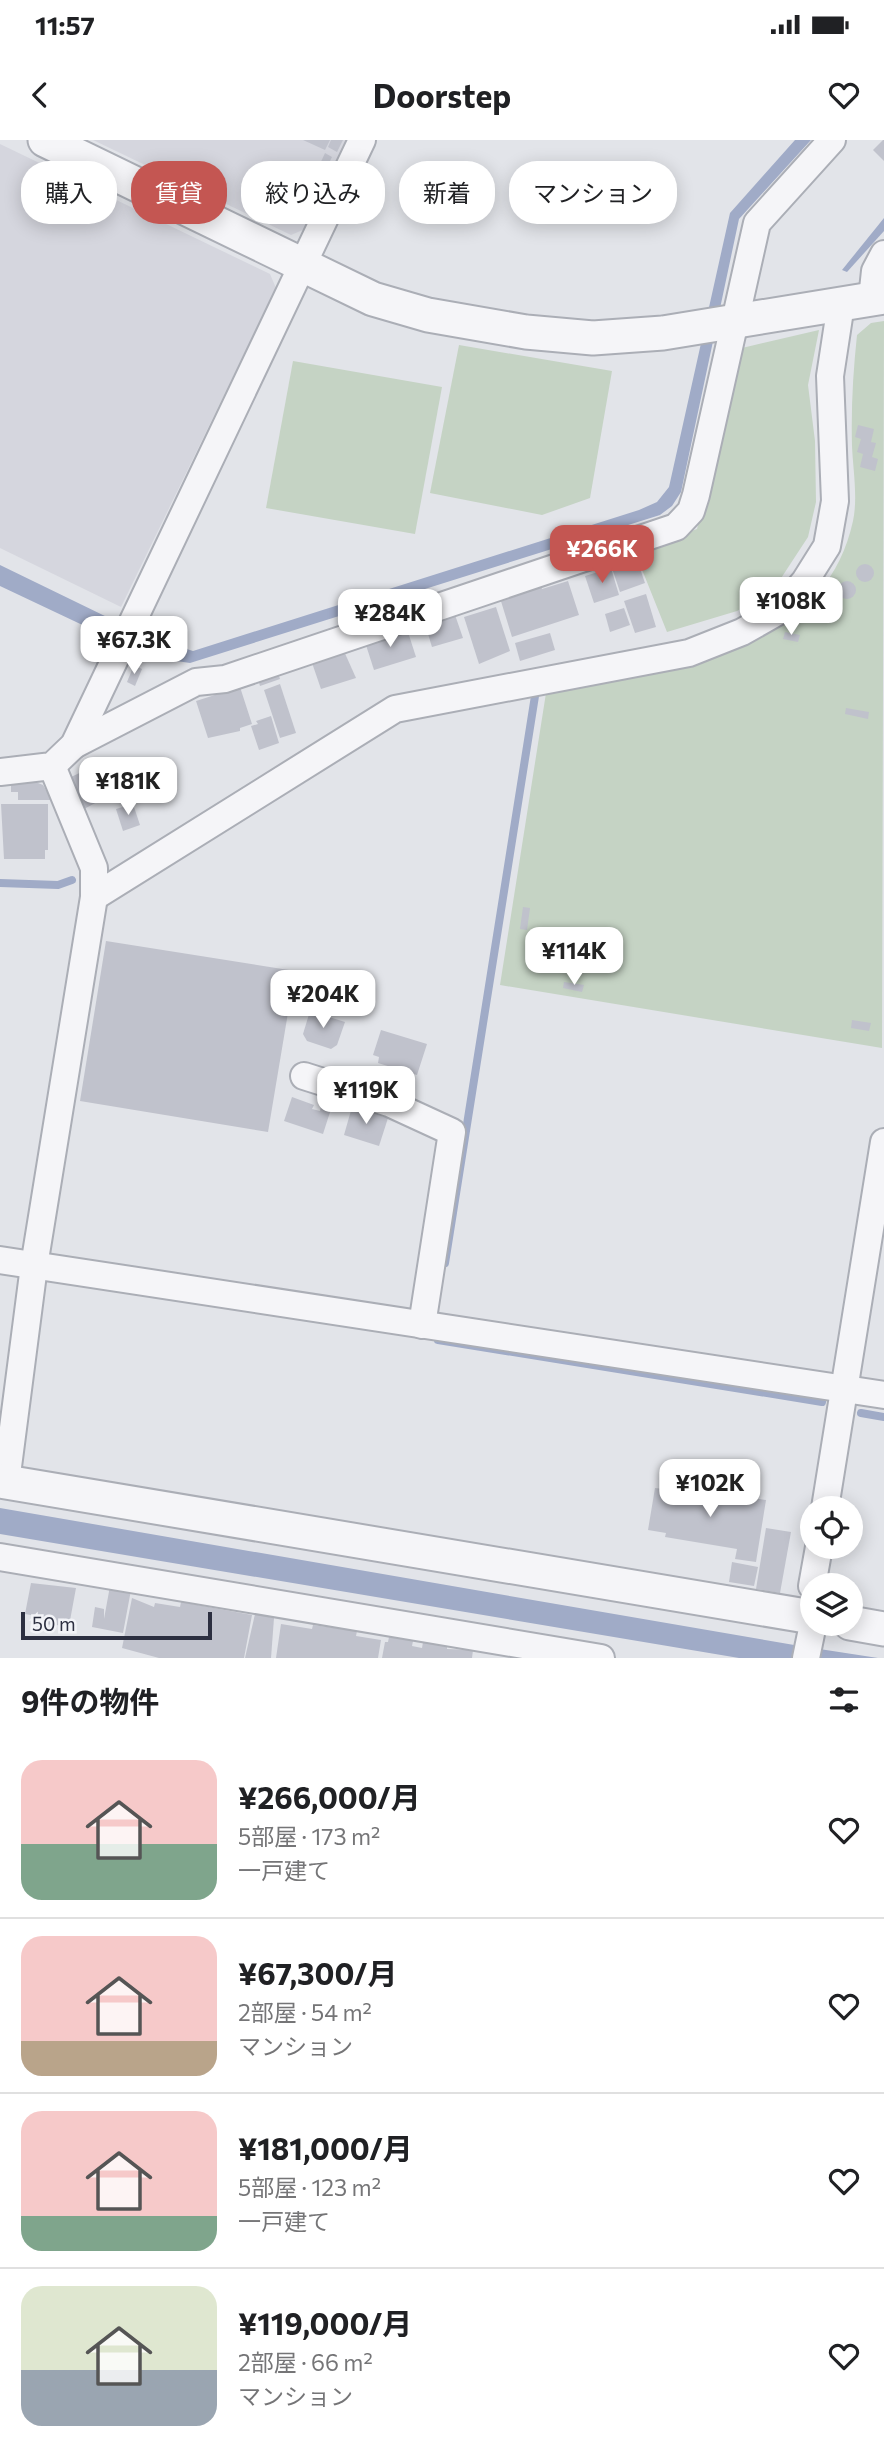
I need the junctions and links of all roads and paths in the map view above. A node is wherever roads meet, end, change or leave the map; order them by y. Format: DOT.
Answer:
graph roads {
  1 [pos="45,140"];
  2 [pos="362,140"];
  3 [pos="832,140"];
  4 [pos="884,254"];
  5 [pos="303,265"];
  6 [pos="866,300"];
  7 [pos="735,321"];
  8 [pos="74,745"];
  9 [pos="52,766"];
  10 [pos="0,772"];
  11 [pos="94,897"];
  12 [pos="304,1076"];
  13 [pos="884,1142"];
  14 [pos="0,1260"];
  15 [pos="34,1266"];
  16 [pos="422,1325"];
  17 [pos="845,1389"];
  18 [pos="884,1395"];
  19 [pos="3,1481"];
  20 [pos="827,1496"];
  21 [pos="0,1557"];
  22 [pos="800,1608"];
  23 [pos="863,1625"];
  24 [pos="884,1629"];
  25 [pos="808,1636"];
  26 [pos="601,1658"];
  27 [pos="806,1658"];
  1 -- 5 [label="street"];
  2 -- 5 [label="street"];
  3 -- 7 [label="street"];
  4 -- 6 [label="street"];
  5 -- 7 [label="street"];
  5 -- 8 [label="street"];
  6 -- 7 [label="street"];
  6 -- 11 [label="street"];
  7 -- 8 [label="street"];
  8 -- 9 [label="street"];
  9 -- 10 [label="street"];
  9 -- 11 [label="street"];
  11 -- 15 [label="street"];
  12 -- 16 [label="street"];
  13 -- 17 [label="street"];
  14 -- 15 [label="street"];
  15 -- 16 [label="street"];
  15 -- 19 [label="street"];
  16 -- 17 [label="street"];
  17 -- 18 [label="street"];
  17 -- 20 [label="street"];
  19 -- 22 [label="street"];
  21 -- 26 [label="street"];
  23 -- 24 [label="street"];
  25 -- 27 [label="street"];
}
